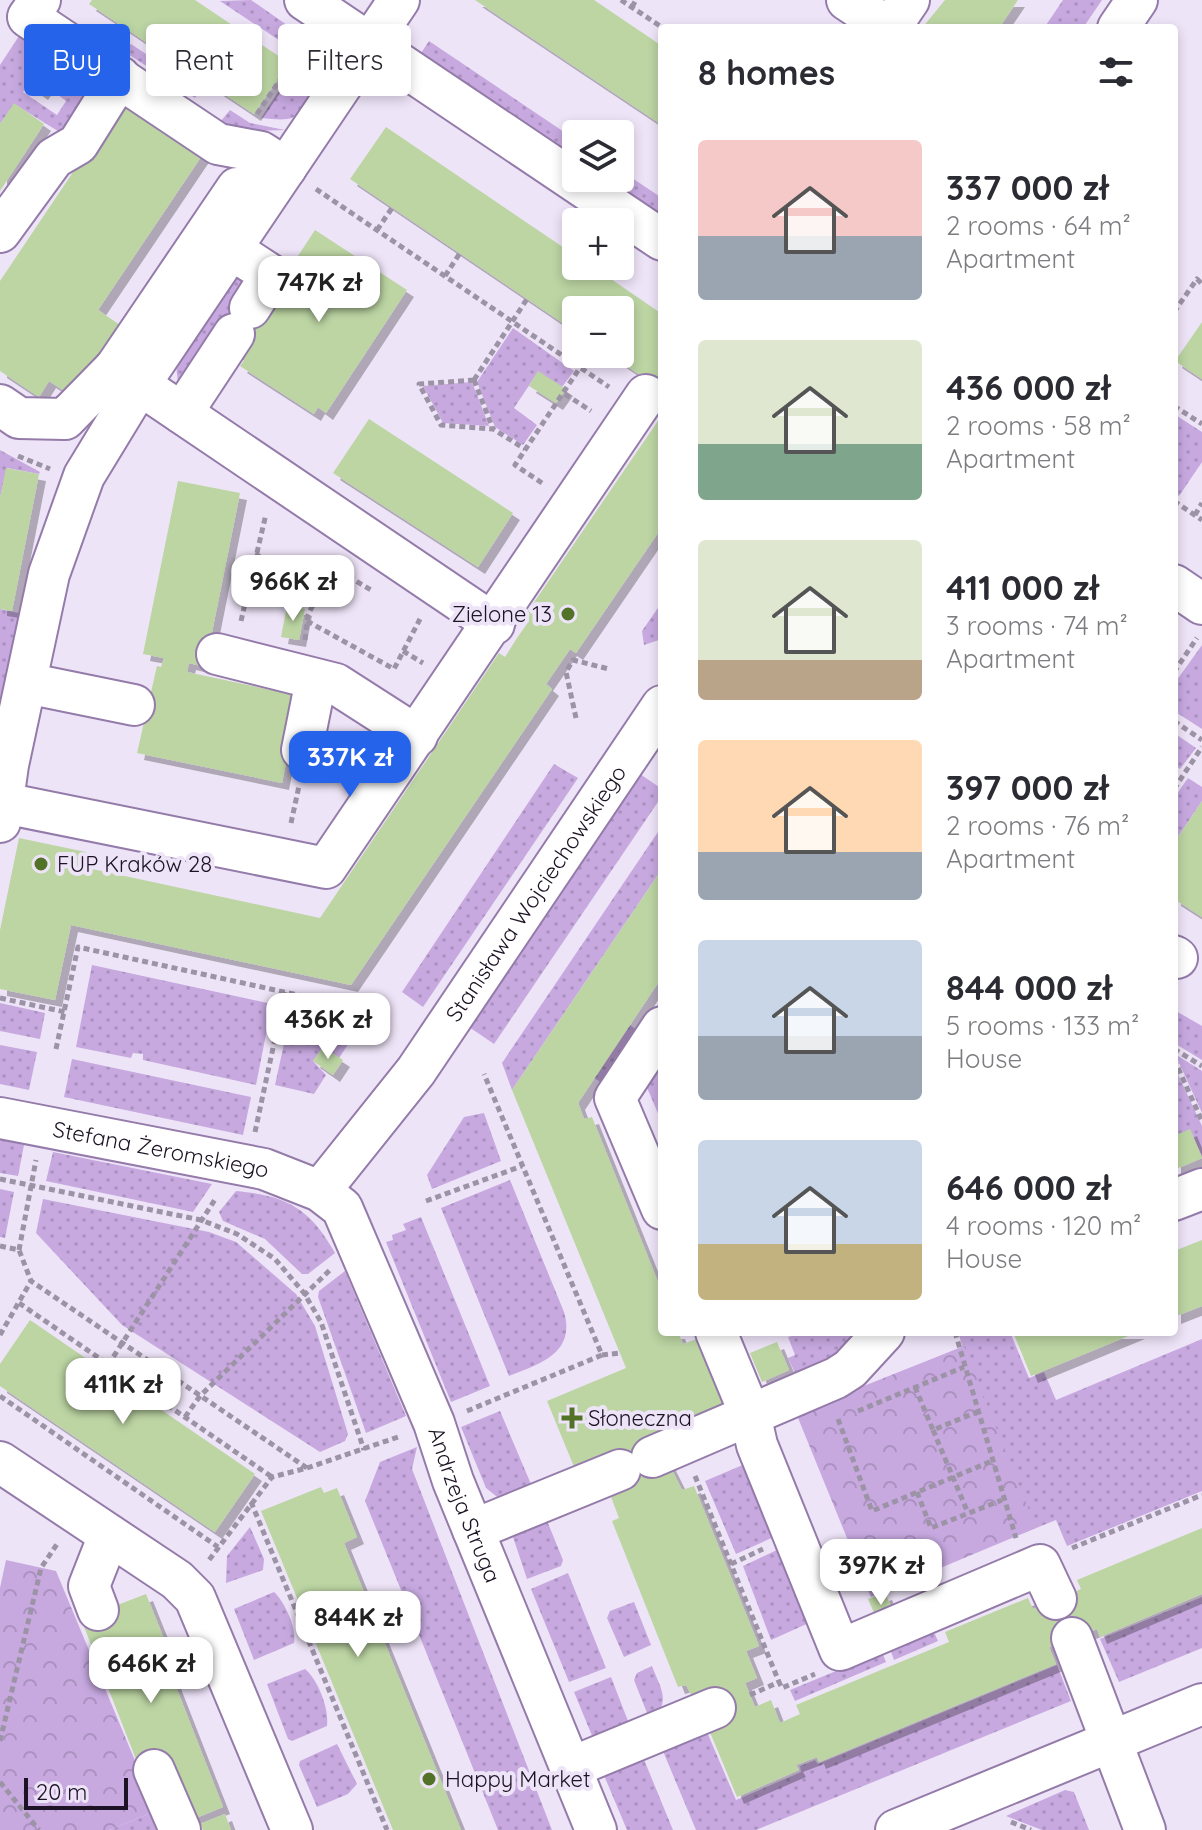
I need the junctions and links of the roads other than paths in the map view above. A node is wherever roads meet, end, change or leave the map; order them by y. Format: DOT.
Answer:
graph roads {
  1 [pos="305,0"];
  2 [pos="399,0"];
  3 [pos="847,0"];
  4 [pos="909,0"];
  5 [pos="1137,0"];
  6 [pos="34,8"];
  7 [pos="54,24"];
  8 [pos="341,24"];
  9 [pos="382,24"];
  10 [pos="884,24"];
  11 [pos="893,24"];
  12 [pos="1121,24"];
  13 [pos="411,71"];
  14 [pos="130,84"];
  15 [pos="108,96"];
  16 [pos="339,96"];
  17 [pos="291,182"];
  18 [pos="0,232"];
  19 [pos="658,237"];
  20 [pos="231,249"];
  21 [pos="127,376"];
  22 [pos="632,394"];
  23 [pos="0,405"];
  24 [pos="182,413"];
  25 [pos="1178,588"];
  26 [pos="1202,604"];
  27 [pos="494,624"];
  28 [pos="217,654"];
  29 [pos="310,665"];
  30 [pos="26,683"];
  31 [pos="134,705"];
  32 [pos="656,727"];
  33 [pos="417,736"];
  34 [pos="302,750"];
  35 [pos="2,812"];
  36 [pos="658,1033"];
  37 [pos="0,1118"];
  38 [pos="1202,1189"];
  39 [pos="320,1191"];
  40 [pos="1178,1198"];
  41 [pos="658,1200"];
  42 [pos="718,1336"];
  43 [pos="880,1336"];
  44 [pos="750,1414"];
  45 [pos="0,1462"];
  46 [pos="473,1530"];
  47 [pos="109,1535"];
  48 [pos="1037,1567"];
  49 [pos="98,1610"];
  50 [pos="1072,1638"];
  51 [pos="732,1702"];
  52 [pos="1202,1704"];
  53 [pos="1110,1742"];
  54 [pos="570,1768"];
  55 [pos="154,1770"];
  56 [pos="180,1830"];
  57 [pos="292,1830"];
  58 [pos="596,1830"];
  59 [pos="896,1830"];
  60 [pos="1145,1830"];
  1 -- 8 [label="street"];
  2 -- 9 [label="street"];
  3 -- 10 [label="street"];
  4 -- 11 [label="street"];
  5 -- 12 [label="street"];
  6 -- 7 [label="street"];
  13 -- 19 [label="street"];
  14 -- 17 [label="street"];
  15 -- 18 [label="street"];
  16 -- 17 [label="street"];
  17 -- 20 [label="street"];
  17 -- 21 [label="street"];
  20 -- 21 [label="street"];
  20 -- 24 [label="street"];
  21 -- 23 [label="street"];
  21 -- 24 [label="street"];
  21 -- 30 [label="street"];
  22 -- 27 [label="street"];
  24 -- 27 [label="street"];
  25 -- 26 [label="street"];
  27 -- 33 [label="street"];
  28 -- 29 [label="street"];
  29 -- 33 [label="street"];
  29 -- 34 [label="street"];
  30 -- 31 [label="street"];
  30 -- 35 [label="street"];
  32 -- 39 [label="street, Stanisława Wojciechowskiego"];
  33 -- 35 [label="street"];
  36 -- 41 [label="street"];
  37 -- 39 [label="street, Stefana Żeromskiego"];
  38 -- 40 [label="street"];
  39 -- 46 [label="street, Andrzeja Struga"];
  42 -- 44 [label="street"];
  43 -- 44 [label="street"];
  44 -- 46 [label="street"];
  44 -- 48 [label="street"];
  45 -- 47 [label="street"];
  46 -- 54 [label="street, Andrzeja Struga"];
  47 -- 49 [label="street"];
  47 -- 57 [label="street"];
  50 -- 53 [label="street"];
  51 -- 54 [label="street"];
  52 -- 53 [label="street"];
  53 -- 59 [label="street"];
  53 -- 60 [label="street"];
  54 -- 58 [label="street, Andrzeja Struga"];
  55 -- 56 [label="street"];
}
